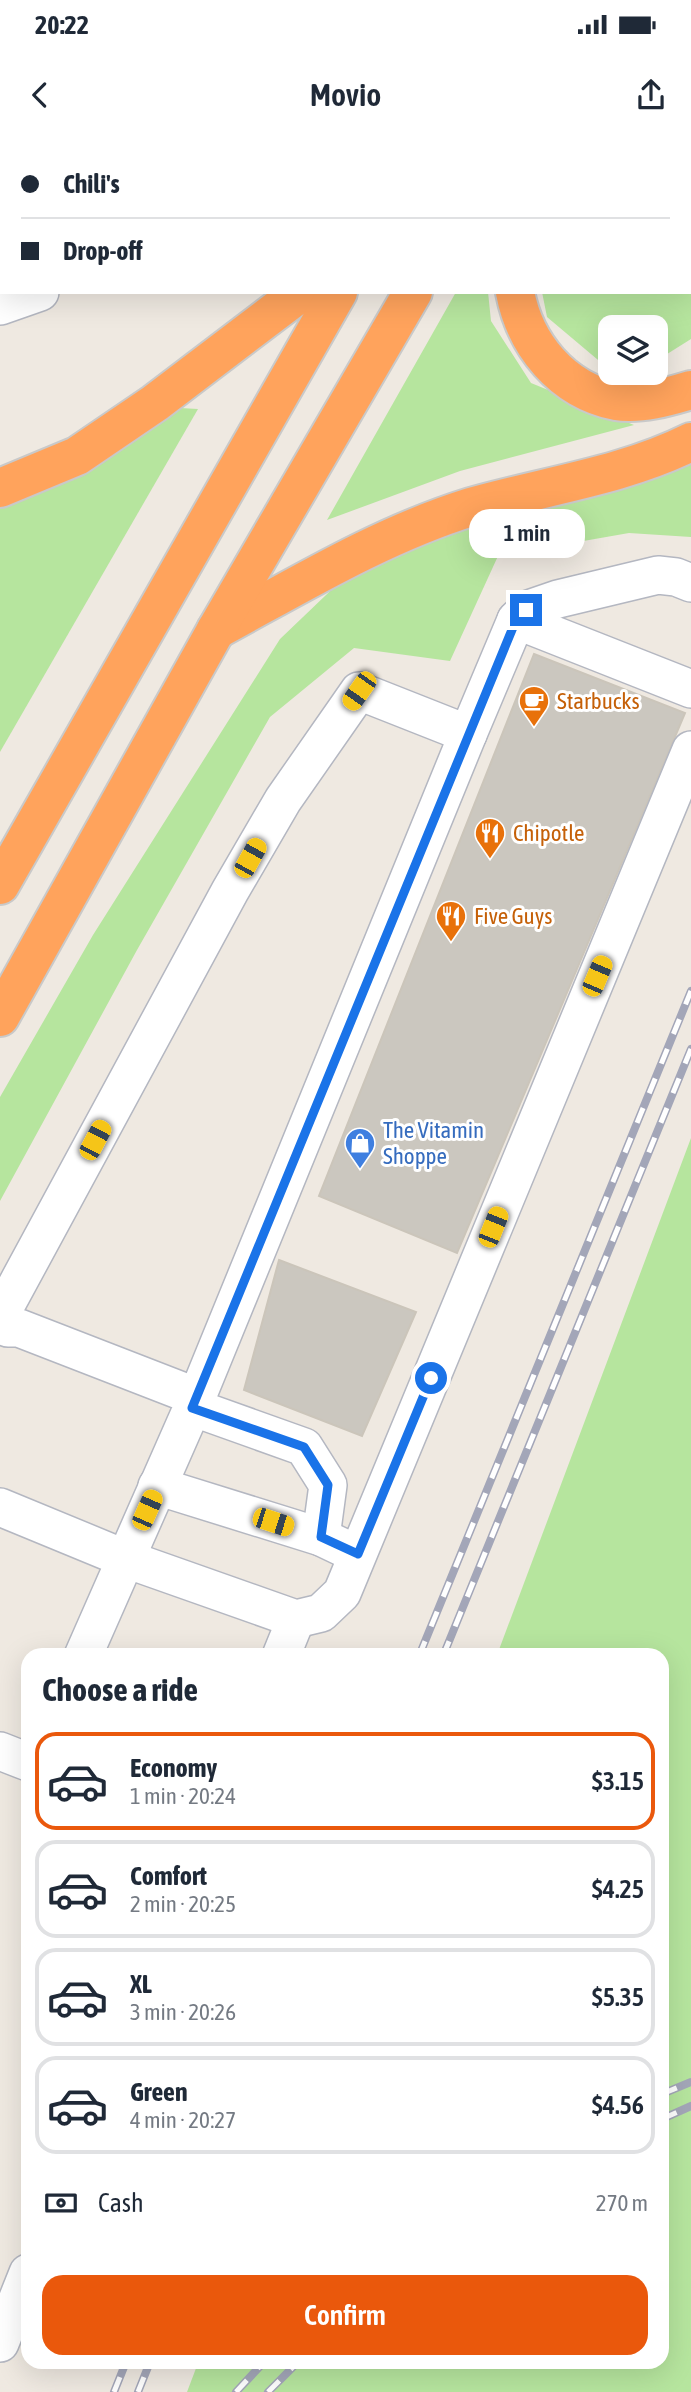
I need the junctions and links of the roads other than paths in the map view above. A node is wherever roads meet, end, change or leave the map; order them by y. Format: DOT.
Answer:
graph roads {
  1 [pos="34,294"];
  2 [pos="298,294"];
  3 [pos="337,294"];
  4 [pos="412,294"];
  5 [pos="516,294"];
  6 [pos="0,306"];
  7 [pos="691,390"];
  8 [pos="691,442"];
  9 [pos="0,488"];
  10 [pos="691,583"];
  11 [pos="516,620"];
  12 [pos="216,630"];
  13 [pos="691,689"];
  14 [pos="468,734"];
  15 [pos="691,750"];
  16 [pos="0,885"];
  17 [pos="0,1017"];
  18 [pos="0,1317"];
  19 [pos="194,1402"];
  20 [pos="158,1486"];
  21 [pos="0,1507"];
  22 [pos="321,1537"];
  23 [pos="358,1554"];
  24 [pos="125,1559"];
  25 [pos="296,1619"];
  26 [pos="86,1648"];
  27 [pos="284,1648"];
  28 [pos="0,1751"];
  29 [pos="21,1759"];
  30 [pos="21,2290"];
  31 [pos="0,2343"];
  1 -- 6 [label="lane"];
  2 -- 9 [label="highway"];
  3 -- 16 [label="highway"];
  4 -- 12 [label="highway"];
  5 -- 7 [label="highway"];
  8 -- 12 [label="highway"];
  10 -- 11 [label="lane"];
  11 -- 13 [label="lane"];
  11 -- 14 [label="lane"];
  12 -- 17 [label="highway"];
  14 -- 18 [label="lane"];
  14 -- 19 [label="lane"];
  15 -- 23 [label="lane"];
  18 -- 19 [label="lane"];
  19 -- 20 [label="lane"];
  19 -- 22 [label="lane"];
  20 -- 22 [label="lane"];
  20 -- 24 [label="lane"];
  21 -- 24 [label="lane"];
  22 -- 23 [label="lane"];
  23 -- 25 [label="lane"];
  24 -- 25 [label="lane"];
  24 -- 26 [label="lane"];
  25 -- 27 [label="lane"];
  28 -- 29 [label="lane"];
  30 -- 31 [label="lane"];
}
